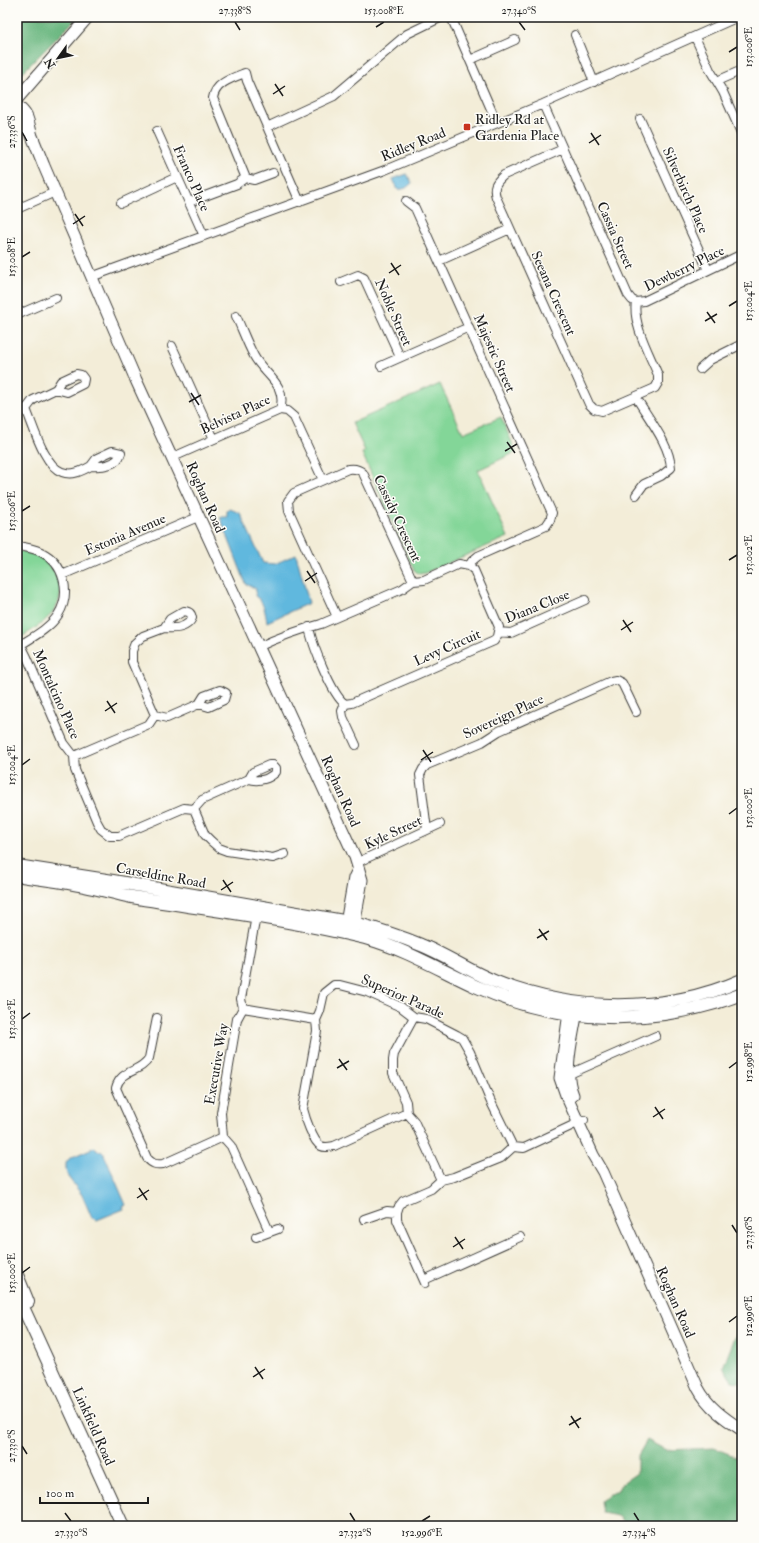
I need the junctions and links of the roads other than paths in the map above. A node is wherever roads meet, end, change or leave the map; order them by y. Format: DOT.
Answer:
graph roads {
  1 [pos="88,17"];
  2 [pos="442,17"];
  3 [pos="451,17"];
  4 [pos="738,17"];
  5 [pos="575,35"];
  6 [pos="694,37"];
  7 [pos="515,40"];
  8 [pos="470,60"];
  9 [pos="742,70"];
  10 [pos="717,81"];
  11 [pos="594,82"];
  12 [pos="20,95"];
  13 [pos="543,104"];
  14 [pos="19,113"];
  15 [pos="640,119"];
  16 [pos="497,123"];
  17 [pos="267,127"];
  18 [pos="157,131"];
  19 [pos="742,135"];
  20 [pos="563,149"];
  21 [pos="273,173"];
  22 [pos="178,177"];
  23 [pos="245,178"];
  24 [pos="55,192"];
  25 [pos="406,201"];
  26 [pos="189,202"];
  27 [pos="300,202"];
  28 [pos="121,203"];
  29 [pos="17,209"];
  30 [pos="510,229"];
  31 [pos="204,236"];
  32 [pos="742,254"];
  33 [pos="439,261"];
  34 [pos="708,270"];
  35 [pos="91,277"];
  36 [pos="341,282"];
  37 [pos="56,298"];
  38 [pos="636,302"];
  39 [pos="17,315"];
  40 [pos="236,316"];
  41 [pos="469,327"];
  42 [pos="742,344"];
  43 [pos="172,346"];
  44 [pos="400,357"];
  45 [pos="381,366"];
  46 [pos="700,369"];
  47 [pos="56,389"];
  48 [pos="636,397"];
  49 [pos="17,408"];
  50 [pos="26,409"];
  51 [pos="280,410"];
  52 [pos="214,439"];
  53 [pos="171,458"];
  54 [pos="91,466"];
  55 [pos="323,480"];
  56 [pos="636,495"];
  57 [pos="198,517"];
  58 [pos="17,546"];
  59 [pos="469,566"];
  60 [pos="62,575"];
  61 [pos="413,581"];
  62 [pos="585,600"];
  63 [pos="337,617"];
  64 [pos="309,627"];
  65 [pos="164,628"];
  66 [pos="498,632"];
  67 [pos="19,646"];
  68 [pos="258,647"];
  69 [pos="199,704"];
  70 [pos="345,704"];
  71 [pos="636,712"];
  72 [pos="156,715"];
  73 [pos="356,745"];
  74 [pos="74,756"];
  75 [pos="249,779"];
  76 [pos="194,809"];
  77 [pos="440,824"];
  78 [pos="427,830"];
  79 [pos="286,854"];
  80 [pos="17,866"];
  81 [pos="357,866"];
  82 [pos="17,875"];
  83 [pos="256,916"];
  84 [pos="351,922"];
  85 [pos="348,934"];
  86 [pos="742,980"];
  87 [pos="742,994"];
  88 [pos="574,1002"];
  89 [pos="243,1008"];
  90 [pos="572,1015"];
  91 [pos="414,1017"];
  92 [pos="157,1018"];
  93 [pos="316,1020"];
  94 [pos="656,1036"];
  95 [pos="565,1076"];
  96 [pos="407,1113"];
  97 [pos="581,1122"];
  98 [pos="222,1137"];
  99 [pos="513,1147"];
  100 [pos="441,1180"];
  101 [pos="396,1212"];
  102 [pos="364,1219"];
  103 [pos="278,1228"];
  104 [pos="269,1231"];
  105 [pos="256,1237"];
  106 [pos="520,1237"];
  107 [pos="17,1275"];
  108 [pos="17,1294"];
  109 [pos="58,1382"];
  110 [pos="742,1430"];
  111 [pos="123,1526"];
  1 -- 12 [label="street"];
  2 -- 17 [label="street"];
  3 -- 8 [label="street"];
  4 -- 6 [label="street, Ridley Road"];
  5 -- 11 [label="street"];
  6 -- 10 [label="street"];
  6 -- 11 [label="street, Ridley Road"];
  7 -- 8 [label="street"];
  8 -- 16 [label="street"];
  9 -- 10 [label="street"];
  10 -- 19 [label="street"];
  11 -- 13 [label="street, Ridley Road"];
  12 -- 14 [label="street"];
  13 -- 16 [label="street, Ridley Road"];
  13 -- 20 [label="street, Cassia Street"];
  14 -- 24 [label="street, Roghan Road"];
  15 -- 34 [label="street, Silverbirch Place"];
  16 -- 27 [label="street, Ridley Road"];
  17 -- 23 [label="street"];
  17 -- 27 [label="street"];
  18 -- 22 [label="street, Franco Place"];
  20 -- 30 [label="street, Seeana Crescent"];
  20 -- 38 [label="street, Cassia Street"];
  21 -- 23 [label="street"];
  22 -- 26 [label="street, Franco Place"];
  22 -- 28 [label="street"];
  23 -- 26 [label="street"];
  24 -- 29 [label="street"];
  24 -- 35 [label="street, Roghan Road"];
  25 -- 33 [label="street, Majestic Street"];
  26 -- 31 [label="street, Franco Place"];
  27 -- 31 [label="street, Ridley Road"];
  30 -- 33 [label="street"];
  30 -- 48 [label="street, Seeana Crescent"];
  31 -- 35 [label="street, Ridley Road"];
  32 -- 34 [label="street, Dewberry Place"];
  33 -- 41 [label="street, Majestic Street"];
  34 -- 38 [label="street, Dewberry Place"];
  35 -- 53 [label="street, Roghan Road"];
  36 -- 44 [label="street, Noble Street"];
  37 -- 39 [label="street"];
  38 -- 48 [label="street, Seeana Crescent"];
  40 -- 51 [label="street, Belvista Place"];
  41 -- 44 [label="street"];
  41 -- 59 [label="street, Majestic Street"];
  42 -- 46 [label="street"];
  43 -- 52 [label="street"];
  44 -- 45 [label="street"];
  47 -- 50 [label="street"];
  48 -- 56 [label="street"];
  49 -- 50 [label="street"];
  50 -- 54 [label="street"];
  51 -- 52 [label="street, Belvista Place"];
  51 -- 55 [label="street"];
  52 -- 53 [label="street, Belvista Place"];
  53 -- 57 [label="street, Roghan Road"];
  55 -- 61 [label="street, Cassidy Crescent"];
  55 -- 63 [label="street, Cassidy Crescent"];
  57 -- 60 [label="street, Estonia Avenue"];
  57 -- 68 [label="street, Roghan Road"];
  58 -- 60 [label="street"];
  59 -- 61 [label="street"];
  59 -- 66 [label="street, Levy Circuit"];
  60 -- 67 [label="street"];
  61 -- 63 [label="street, Cassidy Crescent"];
  62 -- 66 [label="street, Diana Close"];
  63 -- 64 [label="street, Cassidy Crescent"];
  64 -- 68 [label="street, Cassidy Crescent"];
  64 -- 70 [label="street"];
  65 -- 72 [label="street"];
  66 -- 70 [label="street, Levy Circuit"];
  67 -- 74 [label="street, Montalcino Place"];
  68 -- 81 [label="street, Roghan Road"];
  69 -- 72 [label="street"];
  70 -- 73 [label="street"];
  71 -- 78 [label="street, Sovereign Place"];
  72 -- 74 [label="street, Montalcino Place"];
  74 -- 76 [label="street"];
  75 -- 76 [label="street"];
  76 -- 79 [label="street"];
  77 -- 78 [label="street, Kyle Street"];
  78 -- 81 [label="street, Kyle Street"];
  80 -- 84 [label="main road, Carseldine Road"];
  81 -- 84 [label="street, Roghan Road"];
  82 -- 83 [label="main road, Carseldine Road"];
  83 -- 85 [label="main road, Carseldine Road"];
  83 -- 89 [label="street, Executive Way"];
  84 -- 85 [label="street, Roghan Road"];
  84 -- 88 [label="main road"];
  85 -- 90 [label="main road"];
  86 -- 88 [label="main road"];
  87 -- 90 [label="main road"];
  88 -- 90 [label="street, Roghan Road"];
  89 -- 93 [label="street"];
  89 -- 98 [label="street, Executive Way"];
  90 -- 95 [label="street, Roghan Road"];
  91 -- 93 [label="street, Superior Parade"];
  91 -- 96 [label="street"];
  91 -- 99 [label="street, Superior Parade"];
  92 -- 98 [label="street"];
  93 -- 96 [label="street, Superior Parade"];
  94 -- 95 [label="street"];
  95 -- 97 [label="street, Roghan Road"];
  96 -- 100 [label="street"];
  97 -- 99 [label="street"];
  97 -- 110 [label="street, Roghan Road"];
  98 -- 104 [label="street"];
  99 -- 100 [label="street"];
  100 -- 101 [label="street"];
  101 -- 102 [label="street"];
  101 -- 106 [label="street"];
  103 -- 104 [label="street"];
  104 -- 105 [label="street"];
  107 -- 109 [label="main road, Linkfield Road"];
  108 -- 109 [label="main road, Linkfield Road"];
  109 -- 111 [label="main road, Linkfield Road"];
}
